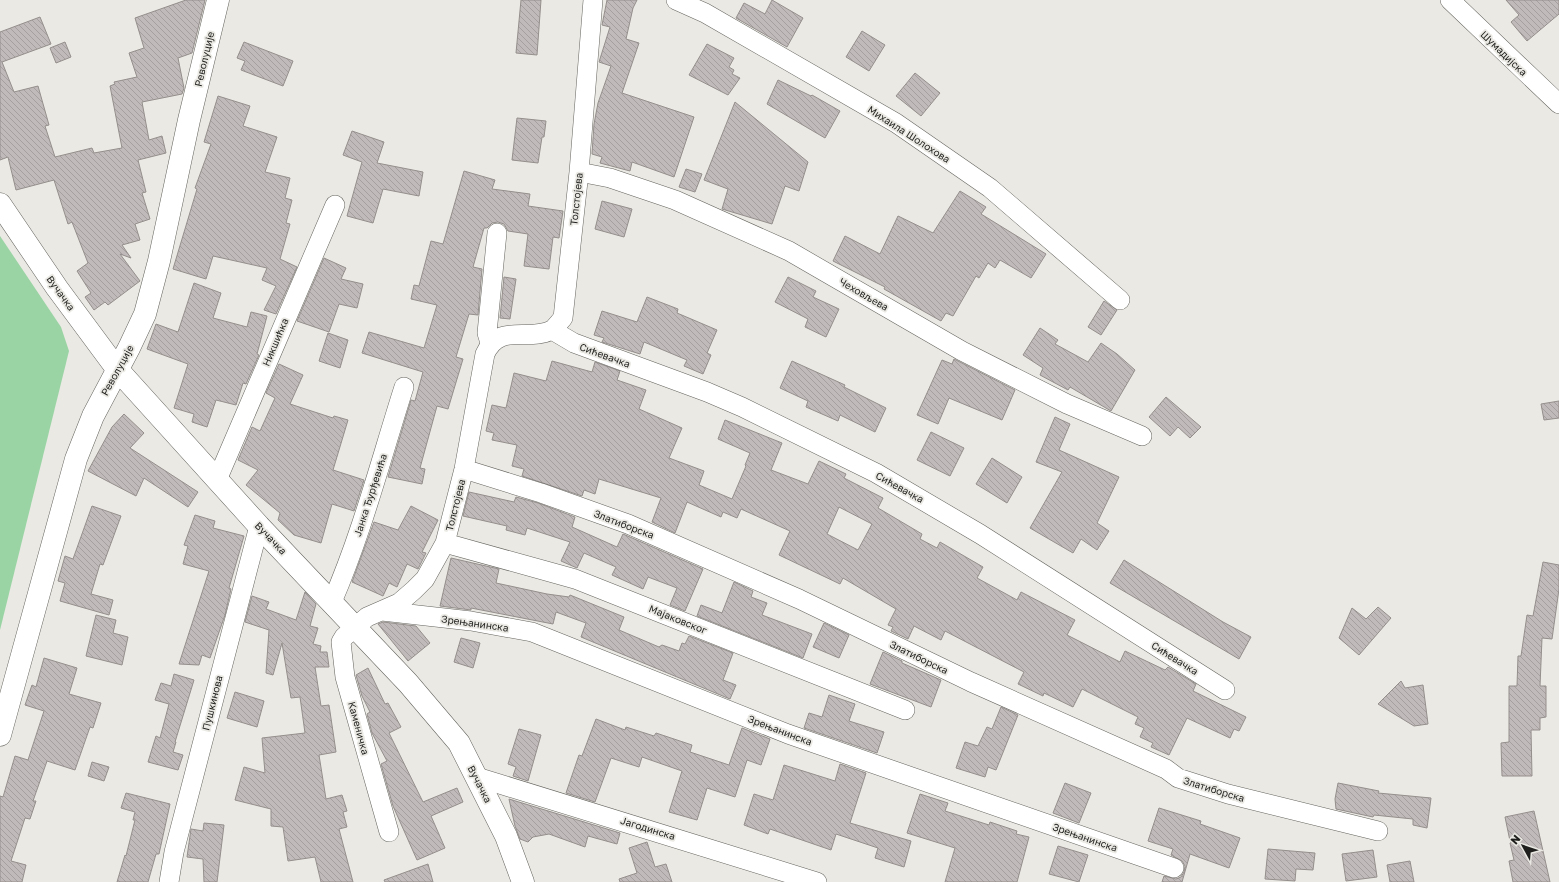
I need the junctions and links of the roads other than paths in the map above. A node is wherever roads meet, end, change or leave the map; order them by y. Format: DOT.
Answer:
graph roads {
  1 [pos="218,0"];
  2 [pos="593,0"];
  3 [pos="676,0"];
  4 [pos="1450,0"];
  5 [pos="1559,104"];
  6 [pos="578,172"];
  7 [pos="0,204"];
  8 [pos="335,205"];
  9 [pos="497,233"];
  10 [pos="1120,300"];
  11 [pos="552,330"];
  12 [pos="490,344"];
  13 [pos="117,369"];
  14 [pos="404,387"];
  15 [pos="1142,436"];
  16 [pos="464,469"];
  17 [pos="217,480"];
  18 [pos="259,526"];
  19 [pos="445,543"];
  20 [pos="332,602"];
  21 [pos="382,611"];
  22 [pos="355,627"];
  23 [pos="1225,690"];
  24 [pos="905,710"];
  25 [pos="0,735"];
  26 [pos="477,777"];
  27 [pos="1378,831"];
  28 [pos="389,832"];
  29 [pos="1174,868"];
  30 [pos="169,882"];
  31 [pos="523,882"];
  32 [pos="817,882"];
  1 -- 13 [label="street, Револуције"];
  2 -- 6 [label="street, Толстојева"];
  3 -- 10 [label="street, Михаила Шолохова"];
  4 -- 5 [label="street, Шумадијска"];
  6 -- 11 [label="street, Толстојева"];
  6 -- 15 [label="street, Чеховљева"];
  7 -- 13 [label="street, Вучачка"];
  8 -- 17 [label="street, Никшићка"];
  9 -- 12 [label="street, Толстојева"];
  11 -- 12 [label="street"];
  11 -- 23 [label="street, Сићевачка"];
  12 -- 16 [label="street, Толстојева"];
  13 -- 17 [label="street, Вучачка"];
  13 -- 25 [label="street, Револуције"];
  14 -- 20 [label="street, Јанка Ђурђевића"];
  16 -- 19 [label="street, Толстојева"];
  16 -- 27 [label="street, Златиборска"];
  17 -- 18 [label="street, Вучачка"];
  18 -- 20 [label="street, Вучачка"];
  18 -- 30 [label="street, Пушкинова"];
  19 -- 21 [label="street, Толстојева"];
  19 -- 24 [label="street, Мајаковског"];
  20 -- 22 [label="street, Вучачка"];
  21 -- 22 [label="street, Толстојева"];
  21 -- 29 [label="street, Зрењанинска"];
  22 -- 26 [label="street, Вучачка"];
  22 -- 28 [label="street, Каменичка"];
  26 -- 31 [label="street, Вучачка"];
  26 -- 32 [label="street, Јагодинска"];
}
